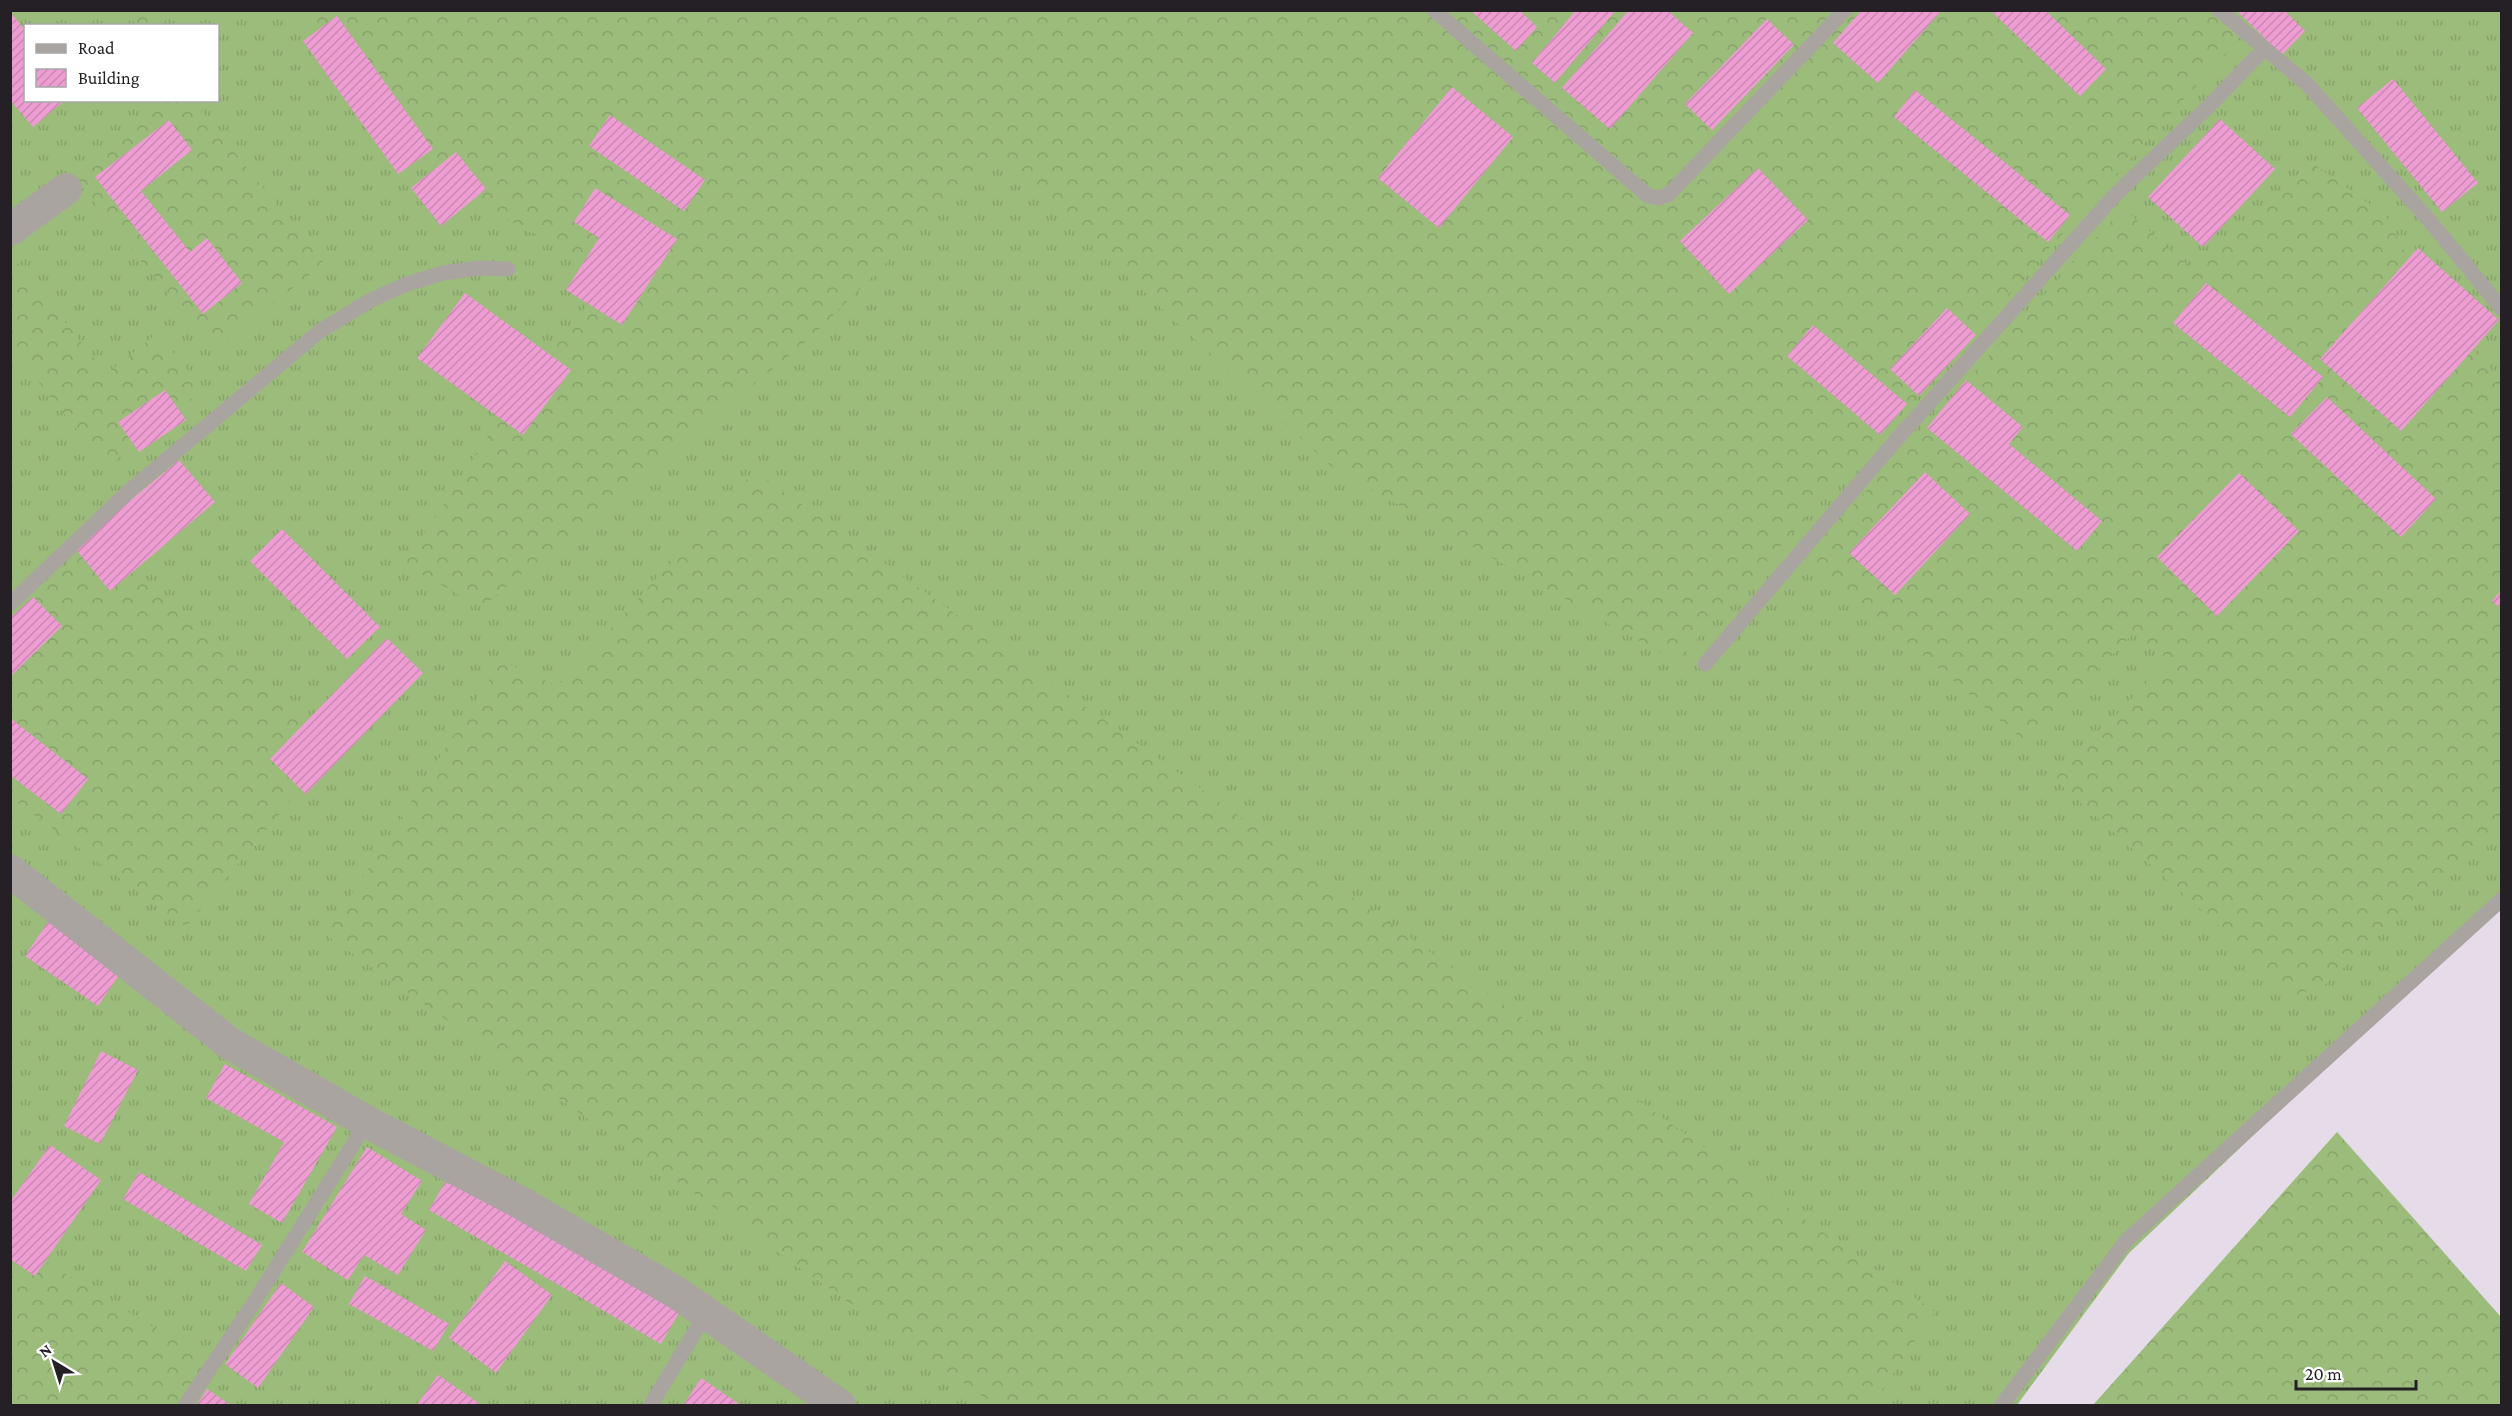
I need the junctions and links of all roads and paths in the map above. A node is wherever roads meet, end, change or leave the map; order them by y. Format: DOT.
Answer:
graph roads {
  1 [pos="1434,10"];
  2 [pos="1845,10"];
  3 [pos="2219,10"];
  4 [pos="2264,49"];
  5 [pos="66,189"];
  6 [pos="10,230"];
  7 [pos="508,269"];
  8 [pos="2502,309"];
  9 [pos="10,604"];
  10 [pos="1705,664"];
  11 [pos="10,871"];
  12 [pos="2502,899"];
  13 [pos="368,1122"];
  14 [pos="707,1312"];
  15 [pos="185,1406"];
  16 [pos="650,1406"];
  17 [pos="840,1406"];
  18 [pos="2001,1406"];
  1 -- 2 [label="lane"];
  3 -- 4 [label="lane"];
  4 -- 8 [label="lane"];
  4 -- 10 [label="lane"];
  5 -- 6 [label="street"];
  7 -- 9 [label="lane"];
  11 -- 13 [label="street"];
  12 -- 18 [label="lane"];
  13 -- 14 [label="street"];
  13 -- 15 [label="lane"];
  14 -- 16 [label="lane"];
  14 -- 17 [label="street"];
}
